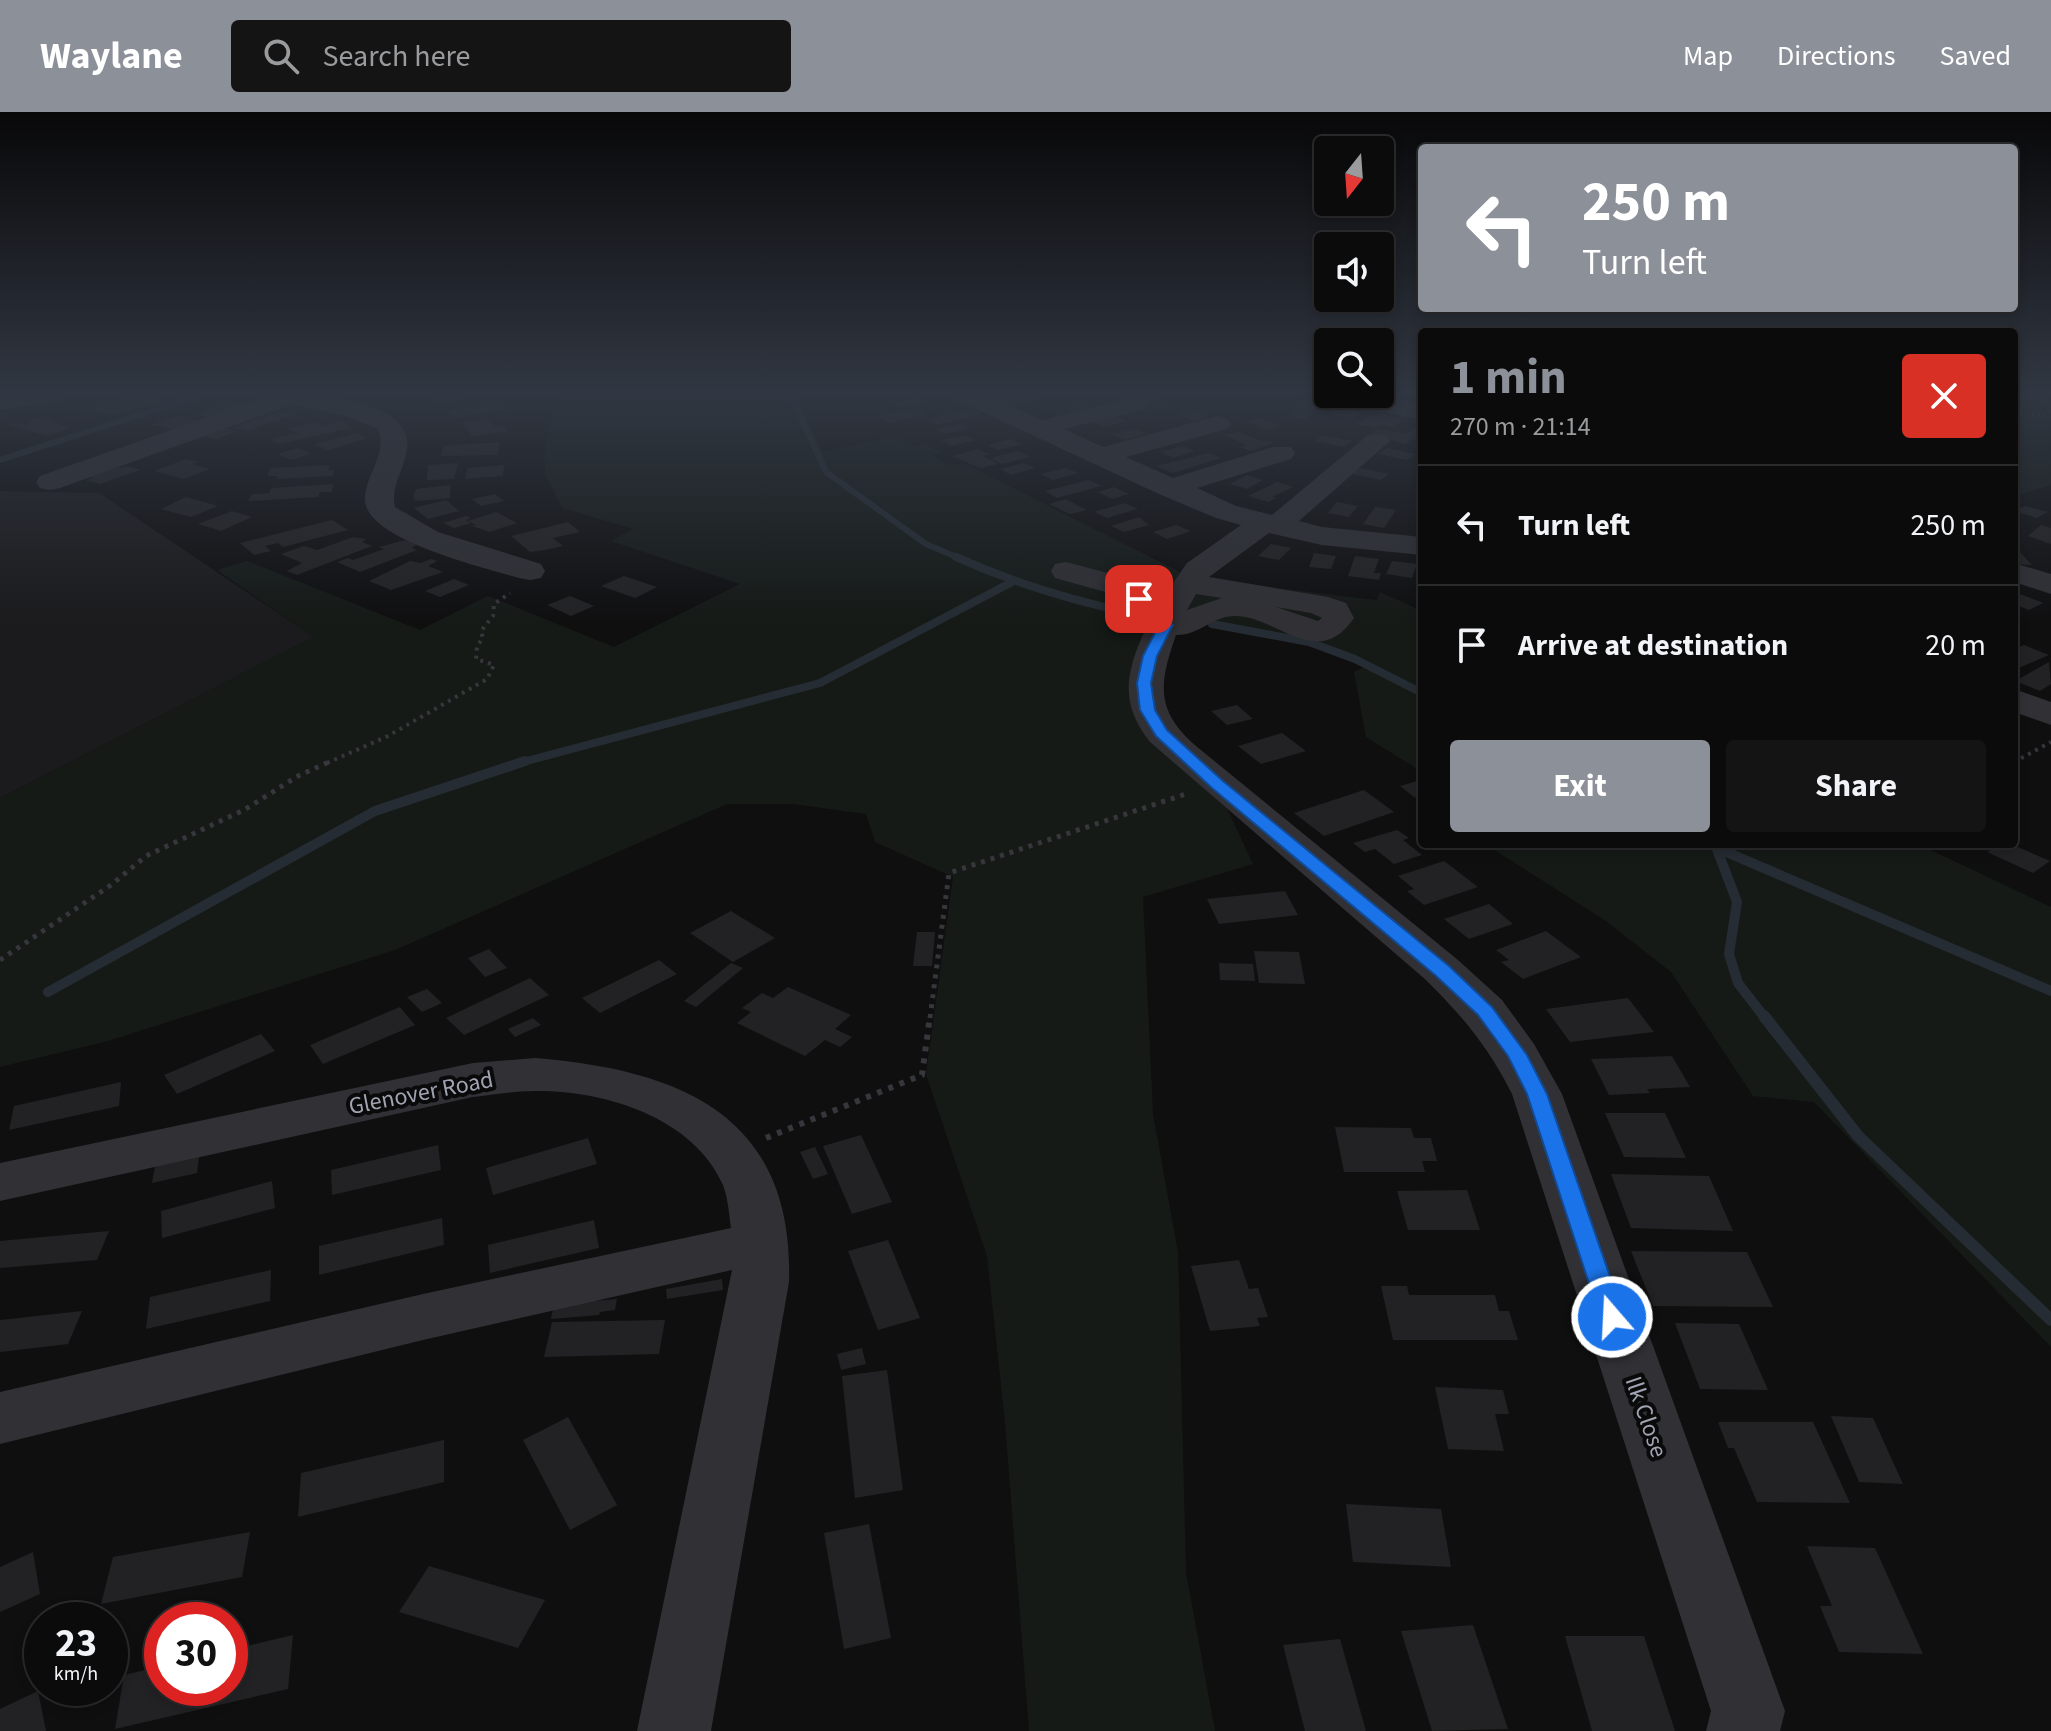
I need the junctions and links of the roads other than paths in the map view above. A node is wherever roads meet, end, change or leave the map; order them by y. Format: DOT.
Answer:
graph roads {
  1 [pos="82,471"];
  2 [pos="387,471"];
  3 [pos="1131,471"];
  4 [pos="1225,471"];
  5 [pos="1342,471"];
  6 [pos="50,482"];
  7 [pos="1346,483"];
  8 [pos="1169,488"];
  9 [pos="1277,526"];
  10 [pos="1418,545"];
  11 [pos="530,571"];
  12 [pos="1066,571"];
  13 [pos="2018,573"];
  14 [pos="2051,584"];
  15 [pos="1178,604"];
  16 [pos="2018,702"];
  17 [pos="2051,714"];
  18 [pos="0,1182"];
  19 [pos="762,1242"];
  20 [pos="0,1418"];
  21 [pos="1746,1721"];
  22 [pos="674,1731"];
  1 -- 6 [label="street"];
  2 -- 11 [label="street"];
  3 -- 8 [label="street"];
  4 -- 8 [label="street"];
  5 -- 9 [label="street"];
  7 -- 9 [label="street"];
  8 -- 9 [label="street"];
  9 -- 10 [label="street"];
  9 -- 15 [label="street, Ilk Close"];
  12 -- 15 [label="street"];
  13 -- 14 [label="street"];
  15 -- 21 [label="street, Ilk Close"];
  16 -- 17 [label="street"];
  18 -- 19 [label="street, Glenover Road"];
  19 -- 20 [label="street"];
  19 -- 22 [label="street, Glenover Road"];
}
